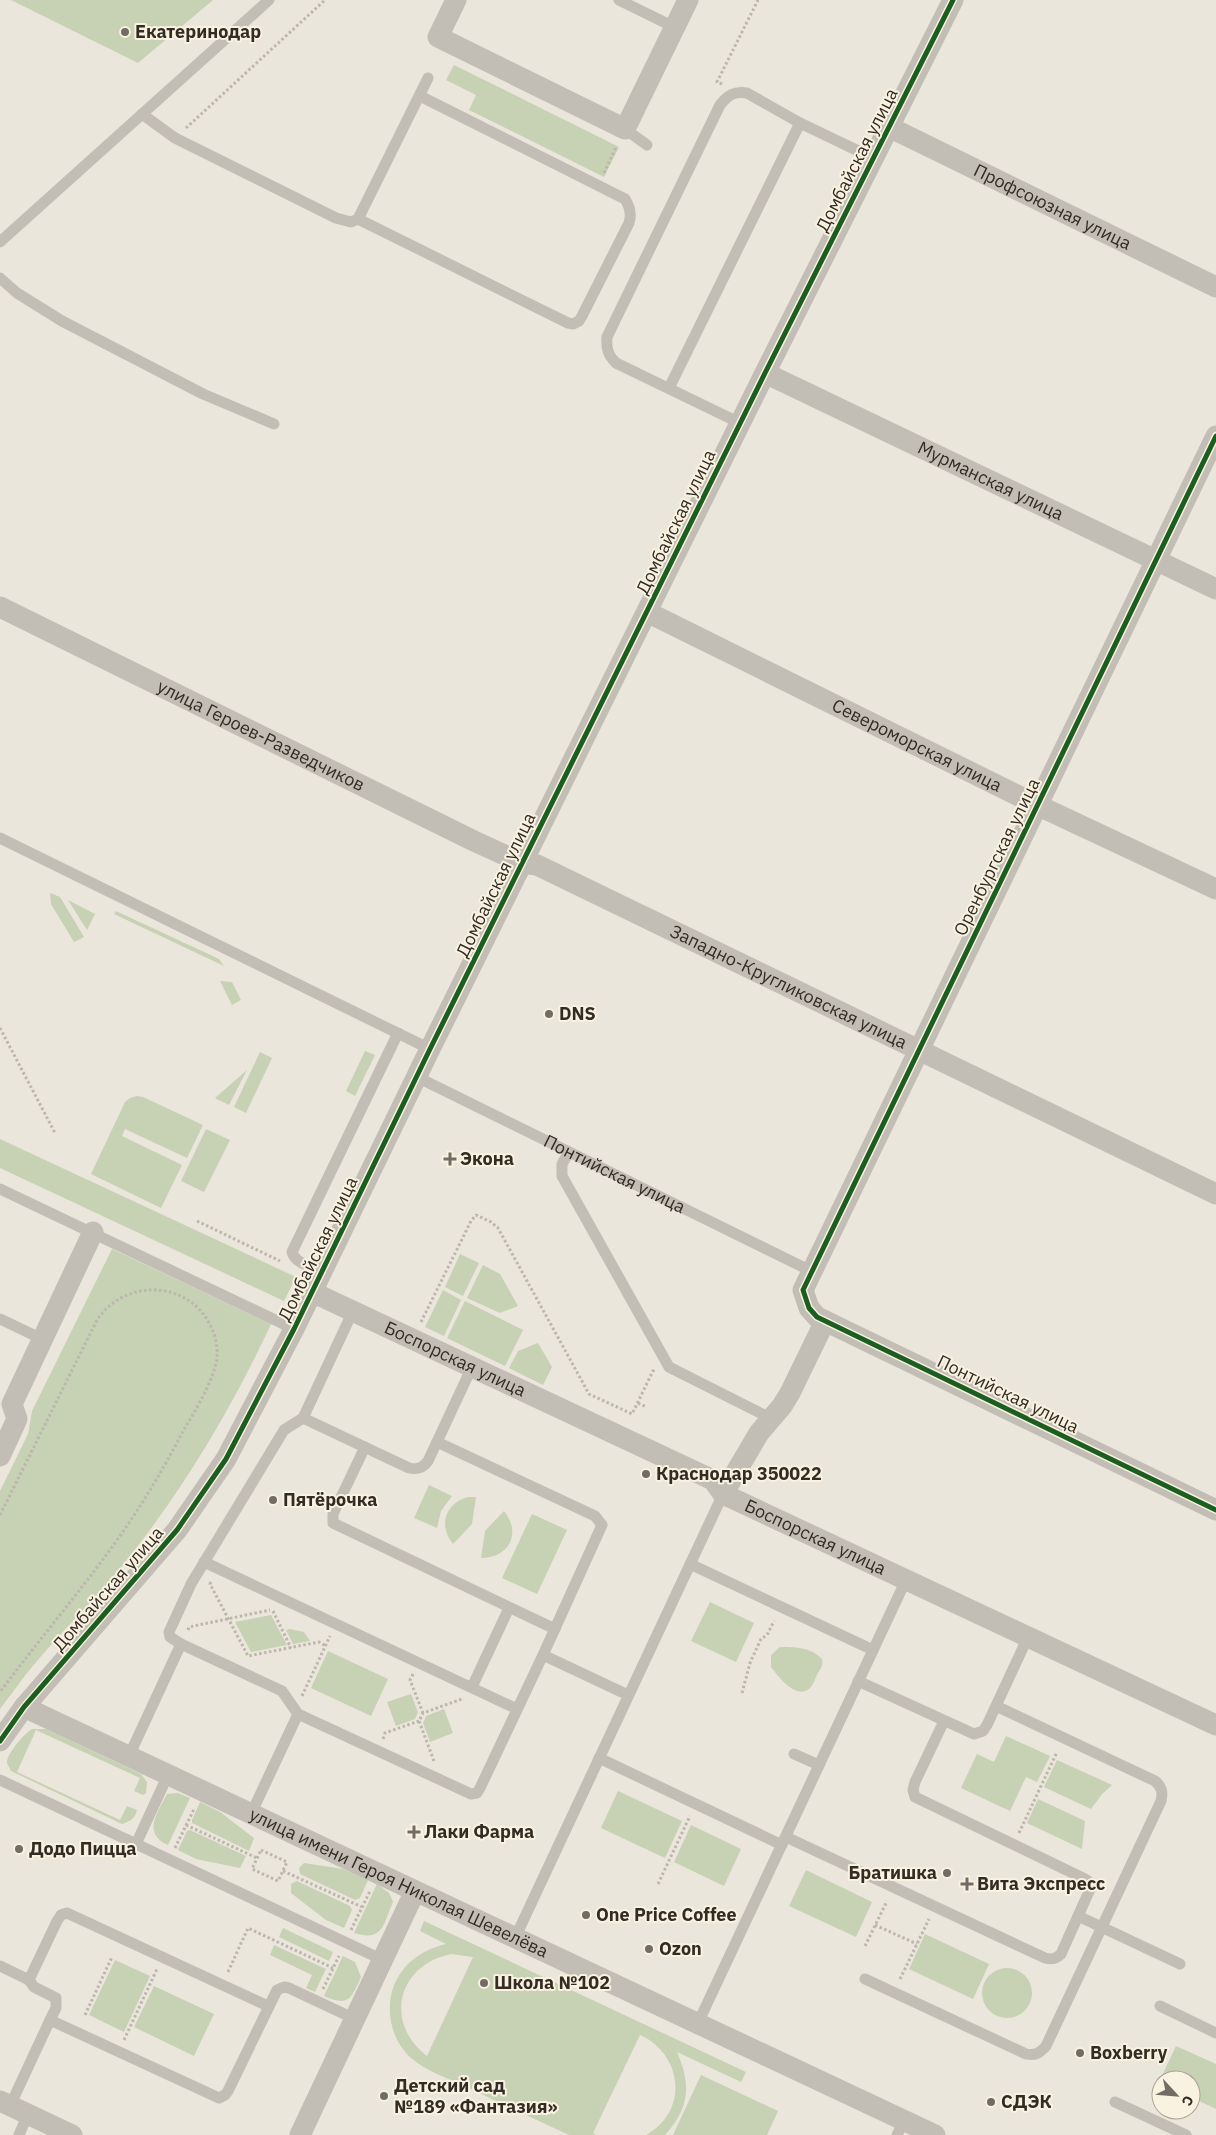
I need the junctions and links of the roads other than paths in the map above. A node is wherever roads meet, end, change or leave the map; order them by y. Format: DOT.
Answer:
graph roads {
  1 [pos="269,0"];
  2 [pos="456,0"];
  3 [pos="619,0"];
  4 [pos="688,0"];
  5 [pos="953,0"];
  6 [pos="674,27"];
  7 [pos="428,78"];
  8 [pos="420,96"];
  9 [pos="142,114"];
  10 [pos="800,123"];
  11 [pos="889,127"];
  12 [pos="621,137"];
  13 [pos="646,145"];
  14 [pos="873,158"];
  15 [pos="358,219"];
  16 [pos="0,242"];
  17 [pos="0,278"];
  18 [pos="1216,288"];
  19 [pos="765,373"];
  20 [pos="669,388"];
  21 [pos="740,423"];
  22 [pos="274,424"];
  23 [pos="1216,436"];
  24 [pos="1156,559"];
  25 [pos="1216,589"];
  26 [pos="0,607"];
  27 [pos="647,612"];
  28 [pos="1037,805"];
  29 [pos="0,838"];
  30 [pos="522,864"];
  31 [pos="1216,889"];
  32 [pos="398,1033"];
  33 [pos="430,1049"];
  34 [pos="918,1050"];
  35 [pos="416,1077"];
  36 [pos="569,1152"];
  37 [pos="0,1189"];
  38 [pos="1216,1194"];
  39 [pos="93,1232"];
  40 [pos="811,1271"];
  41 [pos="322,1272"];
  42 [pos="803,1290"];
  43 [pos="312,1292"];
  44 [pos="353,1311"];
  45 [pos="0,1319"];
  46 [pos="825,1321"];
  47 [pos="294,1329"];
  48 [pos="42,1339"];
  49 [pos="472,1367"];
  50 [pos="6,1402"];
  51 [pos="303,1418"];
  52 [pos="772,1419"];
  53 [pos="437,1442"];
  54 [pos="365,1447"];
  55 [pos="0,1456"];
  56 [pos="723,1494"];
  57 [pos="1216,1510"];
  58 [pos="204,1562"];
  59 [pos="690,1564"];
  60 [pos="906,1580"];
  61 [pos="509,1608"];
  62 [pos="555,1629"];
  63 [pos="1028,1637"];
  64 [pos="181,1644"];
  65 [pos="873,1650"];
  66 [pos="543,1655"];
  67 [pos="858,1681"];
  68 [pos="472,1688"];
  69 [pos="628,1695"];
  70 [pos="996,1706"];
  71 [pos="24,1707"];
  72 [pos="517,1709"];
  73 [pos="297,1712"];
  74 [pos="944,1721"];
  75 [pos="1216,1725"];
  76 [pos="0,1741"];
  77 [pos="794,1754"];
  78 [pos="129,1756"];
  79 [pos="599,1758"];
  80 [pos="819,1765"];
  81 [pos="168,1775"];
  82 [pos="0,1780"];
  83 [pos="251,1814"];
  84 [pos="784,1841"];
  85 [pos="136,1844"];
  86 [pos="415,1891"];
  87 [pos="1078,1916"];
  88 [pos="1102,1927"];
  89 [pos="515,1938"];
  90 [pos="383,1960"];
  91 [pos="1180,1964"];
  92 [pos="0,1966"];
  93 [pos="865,1979"];
  94 [pos="29,1980"];
  95 [pos="268,2006"];
  96 [pos="1160,2006"];
  97 [pos="355,2019"];
  98 [pos="50,2020"];
  99 [pos="698,2024"];
  100 [pos="1216,2033"];
  101 [pos="1115,2102"];
  102 [pos="13,2107"];
  103 [pos="901,2128"];
  104 [pos="19,2135"];
  105 [pos="72,2135"];
  106 [pos="300,2135"];
  107 [pos="935,2135"];
  108 [pos="1186,2135"];
  1 -- 9 [label="lane"];
  2 -- 12 [label="street"];
  3 -- 6 [label="lane"];
  4 -- 6 [label="street"];
  5 -- 11 [label="street, Домбайская улица"];
  6 -- 12 [label="street"];
  7 -- 8 [label="lane"];
  8 -- 15 [label="lane"];
  8 -- 15 [label="lane"];
  9 -- 15 [label="lane"];
  9 -- 16 [label="lane"];
  10 -- 14 [label="lane"];
  10 -- 20 [label="lane"];
  10 -- 20 [label="lane"];
  11 -- 14 [label="street, Домбайская улица"];
  11 -- 18 [label="street, Профсоюзная улица"];
  12 -- 13 [label="lane"];
  14 -- 19 [label="street, Домбайская улица"];
  17 -- 22 [label="lane"];
  19 -- 21 [label="street, Домбайская улица"];
  19 -- 24 [label="street, Мурманская улица"];
  20 -- 21 [label="lane"];
  21 -- 27 [label="street, Домбайская улица"];
  23 -- 24 [label="street, Оренбургская улица"];
  24 -- 25 [label="street, Мурманская улица"];
  24 -- 28 [label="street, Оренбургская улица"];
  26 -- 30 [label="street, улица Героев-Разведчиков"];
  27 -- 28 [label="street, Североморская улица"];
  27 -- 30 [label="street, Домбайская улица"];
  28 -- 31 [label="street, Североморская улица"];
  28 -- 34 [label="street, Оренбургская улица"];
  29 -- 32 [label="lane"];
  30 -- 33 [label="street, Домбайская улица"];
  30 -- 34 [label="street, Западно-Кругликовская улица"];
  32 -- 33 [label="lane"];
  32 -- 41 [label="lane"];
  33 -- 35 [label="street, Домбайская улица"];
  34 -- 38 [label="street, Западно-Кругликовская улица"];
  34 -- 40 [label="street, Оренбургская улица"];
  35 -- 36 [label="lane, Понтийская улица"];
  35 -- 41 [label="street, Домбайская улица"];
  36 -- 40 [label="lane, Понтийская улица"];
  36 -- 52 [label="lane"];
  37 -- 39 [label="lane"];
  39 -- 47 [label="lane"];
  39 -- 48 [label="street"];
  40 -- 42 [label="street, Оренбургская улица"];
  41 -- 43 [label="street, Домбайская улица"];
  42 -- 46 [label="street, Понтийская улица"];
  43 -- 44 [label="street, Боспорская улица"];
  43 -- 47 [label="street, Домбайская улица"];
  44 -- 49 [label="street, Боспорская улица"];
  44 -- 51 [label="lane"];
  45 -- 48 [label="lane"];
  46 -- 52 [label="street"];
  46 -- 57 [label="street, Понтийская улица"];
  47 -- 71 [label="street, Домбайская улица"];
  48 -- 50 [label="street"];
  49 -- 53 [label="lane"];
  49 -- 56 [label="street, Боспорская улица"];
  50 -- 55 [label="street"];
  51 -- 54 [label="lane"];
  51 -- 58 [label="lane"];
  52 -- 56 [label="street"];
  53 -- 54 [label="lane"];
  53 -- 62 [label="lane"];
  54 -- 61 [label="lane"];
  56 -- 59 [label="lane"];
  56 -- 60 [label="street, Боспорская улица"];
  58 -- 64 [label="lane"];
  58 -- 68 [label="lane"];
  59 -- 65 [label="lane"];
  59 -- 69 [label="lane"];
  60 -- 63 [label="street, Боспорская улица"];
  60 -- 65 [label="lane"];
  61 -- 62 [label="lane"];
  61 -- 68 [label="lane"];
  62 -- 66 [label="lane"];
  63 -- 70 [label="lane"];
  63 -- 75 [label="street, Боспорская улица"];
  64 -- 73 [label="lane"];
  64 -- 78 [label="lane"];
  65 -- 67 [label="lane"];
  66 -- 69 [label="lane"];
  66 -- 72 [label="lane"];
  67 -- 74 [label="lane"];
  67 -- 80 [label="lane"];
  68 -- 72 [label="lane"];
  69 -- 79 [label="lane"];
  70 -- 74 [label="lane"];
  70 -- 88 [label="lane"];
  71 -- 76 [label="street, Домбайская улица"];
  71 -- 78 [label="street, улица имени Героя Николая Шевелёва"];
  72 -- 73 [label="lane"];
  73 -- 83 [label="lane"];
  74 -- 87 [label="lane"];
  77 -- 80 [label="lane"];
  78 -- 81 [label="street, улица имени Героя Николая Шевелёва"];
  79 -- 84 [label="lane"];
  79 -- 89 [label="lane"];
  80 -- 84 [label="lane"];
  81 -- 83 [label="street, улица имени Героя Николая Шевелёва"];
  81 -- 85 [label="lane"];
  82 -- 85 [label="lane"];
  83 -- 86 [label="street, улица имени Героя Николая Шевелёва"];
  84 -- 87 [label="lane"];
  84 -- 99 [label="lane"];
  85 -- 90 [label="lane"];
  86 -- 89 [label="street, улица имени Героя Николая Шевелёва"];
  86 -- 90 [label="street"];
  87 -- 88 [label="lane"];
  88 -- 91 [label="lane"];
  88 -- 93 [label="lane"];
  89 -- 99 [label="street, улица имени Героя Николая Шевелёва"];
  90 -- 97 [label="street"];
  92 -- 94 [label="lane"];
  94 -- 95 [label="lane"];
  94 -- 98 [label="lane"];
  95 -- 97 [label="lane"];
  95 -- 98 [label="lane"];
  96 -- 100 [label="lane"];
  97 -- 106 [label="street"];
  98 -- 102 [label="lane"];
  99 -- 103 [label="street, улица имени Героя Николая Шевелёва"];
  101 -- 108 [label="lane"];
  102 -- 104 [label="lane"];
  102 -- 105 [label="street"];
  103 -- 107 [label="street, улица имени Героя Николая Шевелёва"];
}
